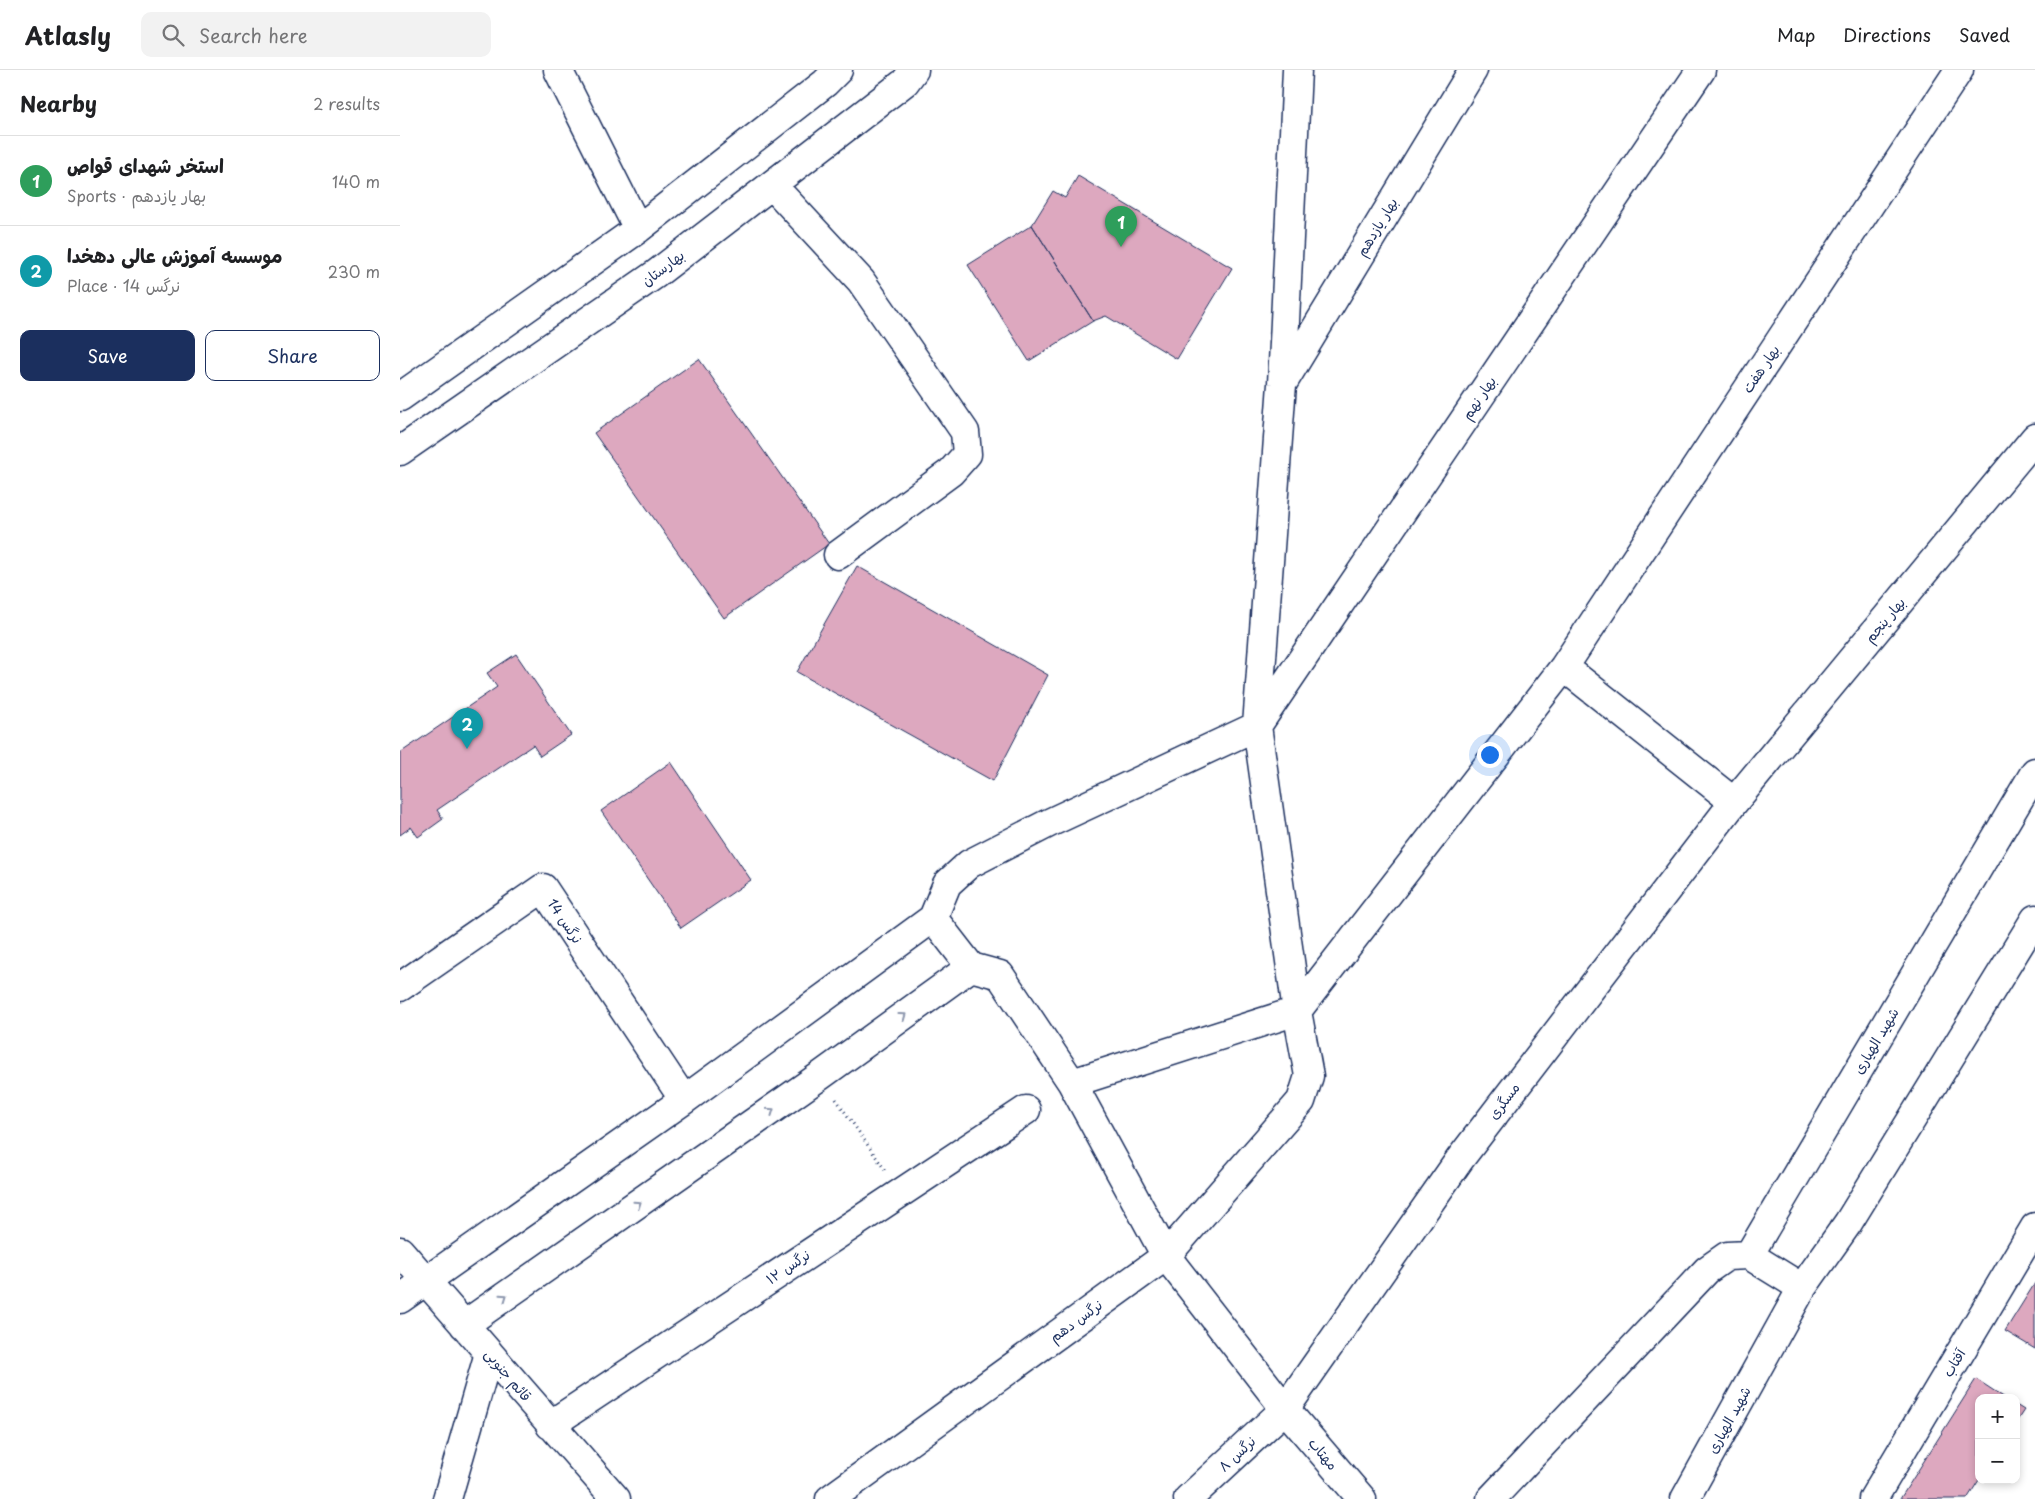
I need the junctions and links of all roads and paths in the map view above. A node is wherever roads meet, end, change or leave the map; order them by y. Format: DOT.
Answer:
graph roads {
  1 [pos="558,70"];
  2 [pos="838,70"];
  3 [pos="914,70"];
  4 [pos="1297,70"];
  5 [pos="1473,70"];
  6 [pos="1701,70"];
  7 [pos="1959,70"];
  8 [pos="772,185"];
  9 [pos="638,228"];
  10 [pos="1282,384"];
  11 [pos="400,397"];
  12 [pos="2035,438"];
  13 [pos="400,451"];
  14 [pos="838,555"];
  15 [pos="1564,667"];
  16 [pos="1257,726"];
  17 [pos="2035,772"];
  18 [pos="1734,802"];
  19 [pos="933,918"];
  20 [pos="2035,919"];
  21 [pos="972,967"];
  22 [pos="400,987"];
  23 [pos="1297,1011"];
  24 [pos="820,1076"];
  25 [pos="1072,1083"];
  26 [pos="684,1100"];
  27 [pos="1026,1110"];
  28 [pos="900,1193"];
  29 [pos="2035,1227"];
  30 [pos="400,1251"];
  31 [pos="1748,1255"];
  32 [pos="1166,1256"];
  33 [pos="426,1280"];
  34 [pos="1802,1288"];
  35 [pos="400,1299"];
  36 [pos="464,1325"];
  37 [pos="489,1353"];
  38 [pos="1285,1409"];
  39 [pos="550,1425"];
  40 [pos="447,1499"];
  41 [pos="616,1499"];
  42 [pos="830,1499"];
  43 [pos="1188,1499"];
  44 [pos="1362,1499"];
  45 [pos="1491,1499"];
  46 [pos="1685,1499"];
  47 [pos="1873,1499"];
  1 -- 9 [label="street"];
  2 -- 9 [label="street"];
  3 -- 8 [label="street, بهارستان"];
  4 -- 10 [label="street, نرگس دهم"];
  5 -- 10 [label="street, بهار یازدهم"];
  6 -- 16 [label="street, بهار نهم"];
  7 -- 15 [label="street, بهار هفت"];
  8 -- 13 [label="street, بهارستان"];
  8 -- 14 [label="street"];
  9 -- 11 [label="street"];
  10 -- 16 [label="street, نرگس دهم"];
  12 -- 18 [label="street, بهار پنجم"];
  15 -- 18 [label="street"];
  15 -- 23 [label="street, بهار هفت"];
  16 -- 19 [label="street"];
  16 -- 23 [label="street, نرگس دهم"];
  17 -- 31 [label="street, شهید الهیاری"];
  18 -- 38 [label="street, مسگری"];
  19 -- 21 [label="street"];
  19 -- 26 [label="street"];
  20 -- 34 [label="street, شهید الهیاری"];
  24 -- 21 [label="street, one-way"];
  21 -- 25 [label="street"];
  22 -- 26 [label="street, نرگس 14"];
  23 -- 25 [label="street"];
  23 -- 32 [label="street, نرگس دهم"];
  24 -- 28 [label="path"];
  36 -- 24 [label="street, one-way"];
  25 -- 32 [label="street"];
  26 -- 33 [label="street"];
  27 -- 28 [label="street, نرگس ۱۲"];
  28 -- 39 [label="street, نرگس ۱۲"];
  29 -- 47 [label="street, آفتاب"];
  30 -- 33 [label="street, قائم جنوبی"];
  31 -- 34 [label="street"];
  31 -- 45 [label="street"];
  32 -- 38 [label="street"];
  32 -- 42 [label="street, نرگس دهم"];
  33 -- 35 [label="street"];
  33 -- 36 [label="street, قائم جنوبی"];
  34 -- 46 [label="street, شهید الهیاری"];
  36 -- 37 [label="street, قائم جنوبی"];
  37 -- 39 [label="street, قائم جنوبی"];
  37 -- 40 [label="street"];
  38 -- 43 [label="street, نرگس ۸"];
  38 -- 44 [label="street, مهتاب"];
  39 -- 41 [label="street, قائم جنوبی"];
}
